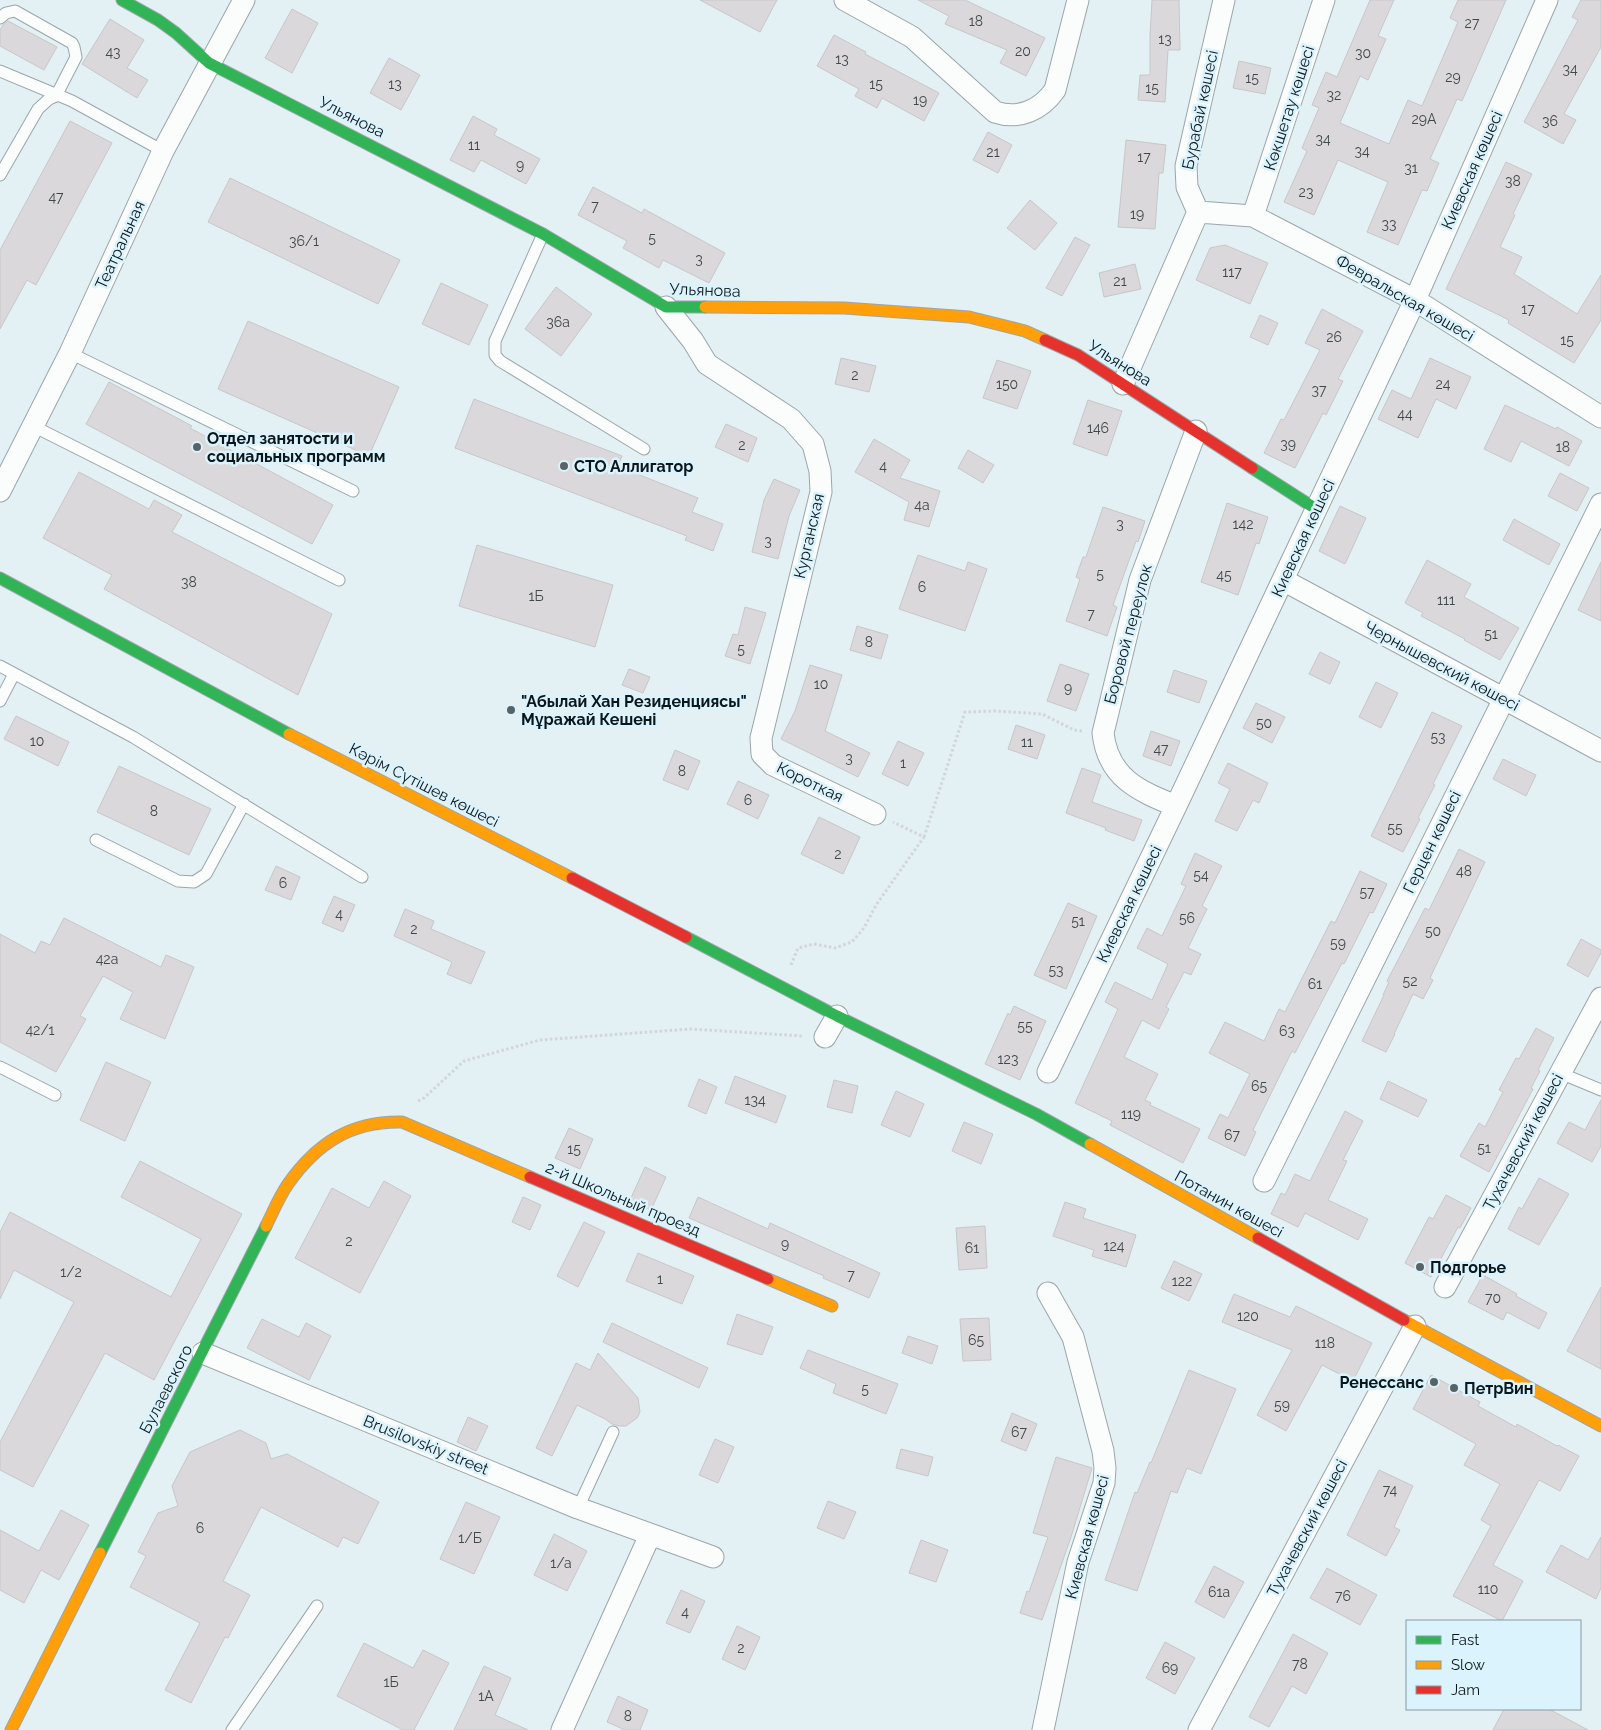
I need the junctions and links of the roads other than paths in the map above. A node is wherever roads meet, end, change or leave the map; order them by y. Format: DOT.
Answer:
graph roads {
  1 [pos="122,0"];
  2 [pos="244,0"];
  3 [pos="845,0"];
  4 [pos="1078,0"];
  5 [pos="1224,0"];
  6 [pos="1324,0"];
  7 [pos="1547,0"];
  8 [pos="0,18"];
  9 [pos="209,63"];
  10 [pos="0,71"];
  11 [pos="56,96"];
  12 [pos="163,151"];
  13 [pos="0,175"];
  14 [pos="1198,212"];
  15 [pos="1253,216"];
  16 [pos="543,234"];
  17 [pos="1415,300"];
  18 [pos="666,307"];
  19 [pos="70,353"];
  20 [pos="1123,384"];
  21 [pos="1601,417"];
  22 [pos="33,426"];
  23 [pos="1196,431"];
  24 [pos="644,449"];
  25 [pos="0,491"];
  26 [pos="353,491"];
  27 [pos="1601,504"];
  28 [pos="1316,509"];
  29 [pos="0,578"];
  30 [pos="339,580"];
  31 [pos="1283,580"];
  32 [pos="0,666"];
  33 [pos="14,674"];
  34 [pos="1503,699"];
  35 [pos="0,701"];
  36 [pos="760,738"];
  37 [pos="1601,751"];
  38 [pos="244,804"];
  39 [pos="1176,806"];
  40 [pos="875,814"];
  41 [pos="96,840"];
  42 [pos="362,877"];
  43 [pos="1601,998"];
  44 [pos="837,1016"];
  45 [pos="825,1037"];
  46 [pos="0,1068"];
  47 [pos="1048,1072"];
  48 [pos="1560,1073"];
  49 [pos="1601,1090"];
  50 [pos="55,1095"];
  51 [pos="402,1122"];
  52 [pos="1264,1181"];
  53 [pos="1445,1287"];
  54 [pos="1048,1293"];
  55 [pos="832,1306"];
  56 [pos="1415,1326"];
  57 [pos="203,1353"];
  58 [pos="1601,1426"];
  59 [pos="613,1432"];
  60 [pos="578,1508"];
  61 [pos="650,1535"];
  62 [pos="713,1557"];
  63 [pos="318,1606"];
  64 [pos="0,1726"];
  65 [pos="10,1730"];
  66 [pos="232,1730"];
  67 [pos="562,1730"];
  68 [pos="1042,1730"];
  69 [pos="1199,1730"];
  1 -- 9 [label="street, Ульянова"];
  2 -- 9 [label="street, Театральная"];
  3 -- 4 [label="street"];
  5 -- 14 [label="street, Бурабай көшесі"];
  6 -- 15 [label="street, Көкшетау көшесі"];
  7 -- 17 [label="street, Киевская көшесі"];
  8 -- 11 [label="lane"];
  9 -- 12 [label="street, Театральная"];
  9 -- 16 [label="street, Ульянова"];
  10 -- 11 [label="lane"];
  11 -- 12 [label="lane"];
  11 -- 13 [label="lane"];
  12 -- 19 [label="street, Театральная"];
  14 -- 15 [label="street, Февральская көшесі"];
  14 -- 20 [label="street"];
  15 -- 17 [label="street, Февральская көшесі"];
  16 -- 18 [label="street, Ульянова"];
  16 -- 24 [label="lane"];
  17 -- 21 [label="street, Февральская көшесі"];
  17 -- 28 [label="street, Киевская көшесі"];
  18 -- 20 [label="street, Ульянова"];
  18 -- 36 [label="street, Курганская"];
  19 -- 22 [label="street, Театральная"];
  19 -- 26 [label="lane"];
  20 -- 23 [label="street, Ульянова"];
  22 -- 25 [label="street, Театральная"];
  22 -- 30 [label="lane"];
  23 -- 28 [label="street, Ульянова"];
  23 -- 39 [label="street, Боровой переулок"];
  27 -- 34 [label="street, Герцен көшесі"];
  28 -- 31 [label="street, Киевская көшесі"];
  29 -- 44 [label="street, Кәрім Сүтішев көшесі"];
  31 -- 34 [label="street, Чернышевский көшесі"];
  31 -- 39 [label="street, Киевская көшесі"];
  32 -- 33 [label="lane"];
  33 -- 35 [label="lane"];
  33 -- 38 [label="lane"];
  34 -- 37 [label="street, Чернышевский көшесі"];
  34 -- 52 [label="street, Герцен көшесі"];
  36 -- 40 [label="street, Короткая"];
  38 -- 41 [label="lane"];
  38 -- 42 [label="lane"];
  39 -- 47 [label="street, Киевская көшесі"];
  43 -- 48 [label="street, Тухачевский көшесі"];
  44 -- 45 [label="street"];
  44 -- 56 [label="street, Потанин көшесі"];
  46 -- 50 [label="lane"];
  48 -- 49 [label="lane"];
  48 -- 53 [label="street, Тухачевский көшесі"];
  51 -- 55 [label="street, 2-й Школьный проезд"];
  51 -- 57 [label="street, Булаевского"];
  54 -- 68 [label="street, Киевская көшесі"];
  56 -- 58 [label="street, Потанин көшесі"];
  56 -- 69 [label="street, Тухачевский көшесі"];
  57 -- 60 [label="street, Brusilovskiy street"];
  57 -- 65 [label="street, Булаевского"];
  59 -- 60 [label="lane"];
  60 -- 61 [label="street, Brusilovskiy street"];
  61 -- 62 [label="street, Brusilovskiy street"];
  61 -- 67 [label="street"];
  63 -- 66 [label="lane"];
  64 -- 65 [label="street"];
}
